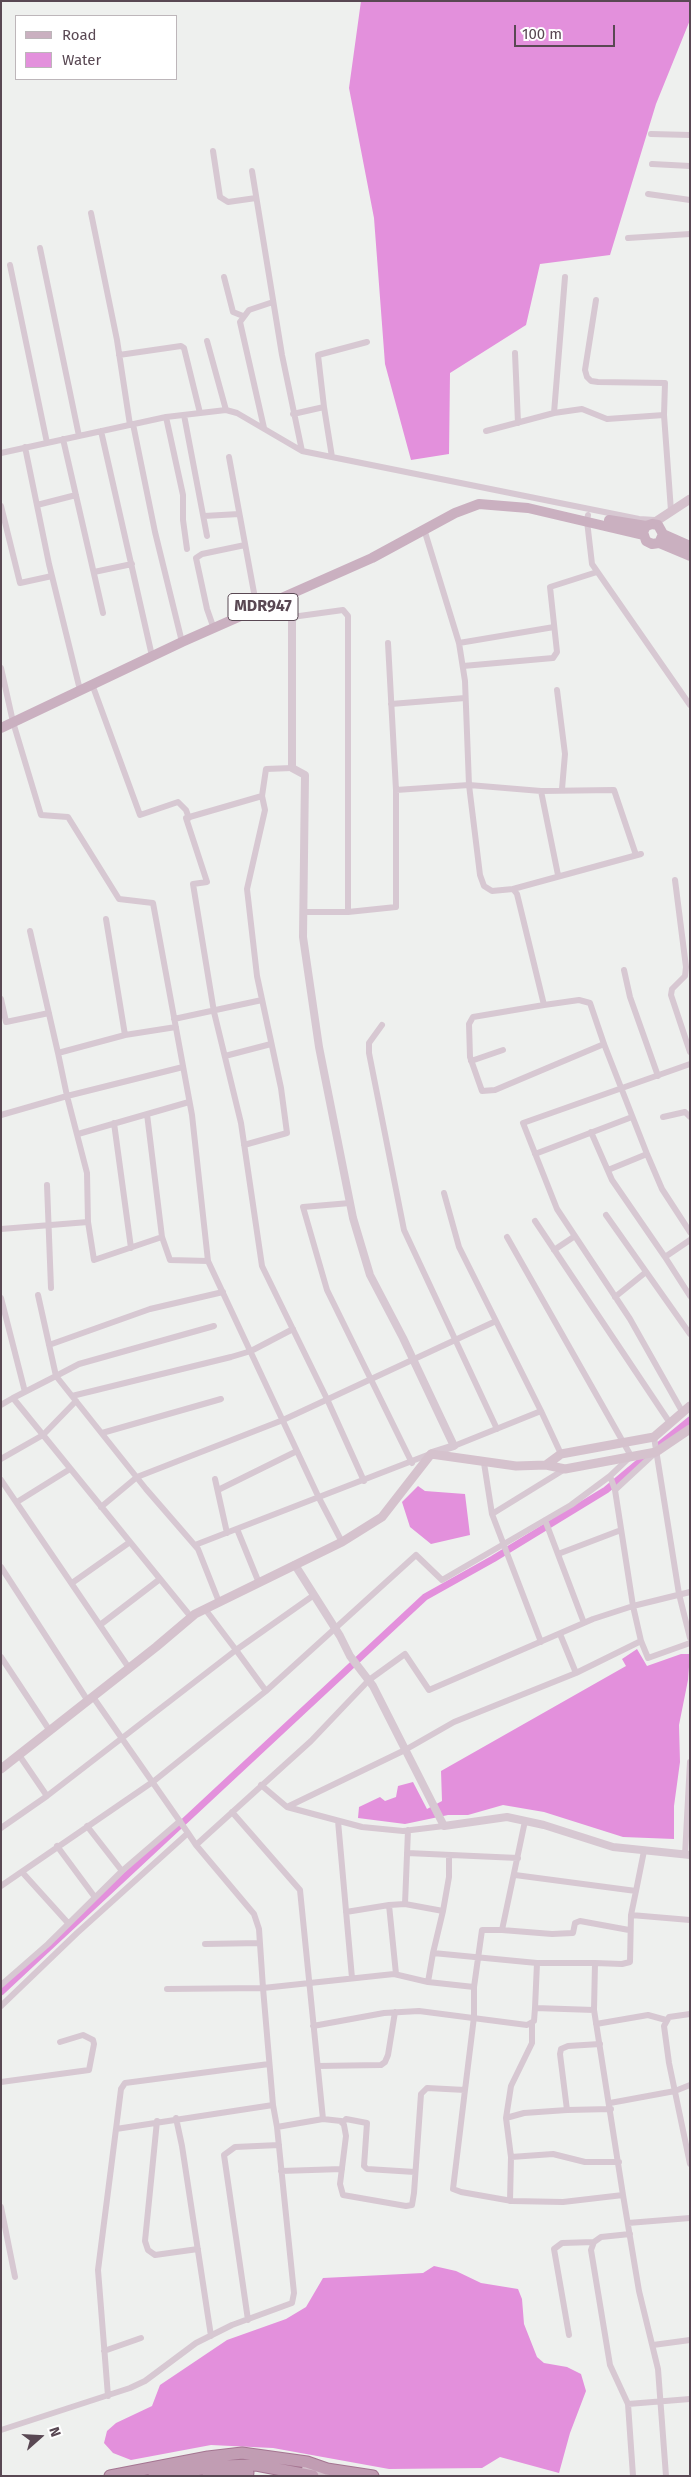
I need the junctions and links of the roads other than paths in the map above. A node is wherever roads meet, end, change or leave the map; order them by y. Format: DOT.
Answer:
graph roads {
  1 [pos="651,134"];
  2 [pos="690,136"];
  3 [pos="213,151"];
  4 [pos="652,164"];
  5 [pos="690,166"];
  6 [pos="252,171"];
  7 [pos="648,194"];
  8 [pos="256,198"];
  9 [pos="690,200"];
  10 [pos="91,213"];
  11 [pos="690,234"];
  12 [pos="628,238"];
  13 [pos="40,248"];
  14 [pos="10,264"];
  15 [pos="224,277"];
  16 [pos="565,277"];
  17 [pos="596,300"];
  18 [pos="273,302"];
  19 [pos="243,316"];
  20 [pos="207,341"];
  21 [pos="367,342"];
  22 [pos="515,353"];
  23 [pos="119,355"];
  24 [pos="324,408"];
  25 [pos="226,410"];
  26 [pos="200,413"];
  27 [pos="554,413"];
  28 [pos="293,414"];
  29 [pos="184,415"];
  30 [pos="664,415"];
  31 [pos="166,417"];
  32 [pos="518,423"];
  33 [pos="131,424"];
  34 [pos="264,428"];
  35 [pos="101,431"];
  36 [pos="486,431"];
  37 [pos="79,436"];
  38 [pos="63,439"];
  39 [pos="47,443"];
  40 [pos="25,448"];
  41 [pos="302,452"];
  42 [pos="1,453"];
  43 [pos="332,457"];
  44 [pos="229,458"];
  45 [pos="76,495"];
  46 [pos="690,499"];
  47 [pos="37,505"];
  48 [pos="1,506"];
  49 [pos="671,511"];
  50 [pos="239,514"];
  51 [pos="204,516"];
  52 [pos="587,518"];
  53 [pos="649,526"];
  54 [pos="424,529"];
  55 [pos="661,535"];
  56 [pos="208,536"];
  57 [pos="245,545"];
  58 [pos="690,546"];
  59 [pos="187,549"];
  60 [pos="690,556"];
  61 [pos="132,564"];
  62 [pos="94,572"];
  63 [pos="597,572"];
  64 [pos="52,576"];
  65 [pos="292,595"];
  66 [pos="257,609"];
  67 [pos="103,613"];
  68 [pos="292,618"];
  69 [pos="554,627"];
  70 [pos="214,629"];
  71 [pos="182,642"];
  72 [pos="388,643"];
  73 [pos="459,643"];
  74 [pos="152,656"];
  75 [pos="463,666"];
  76 [pos="1,668"];
  77 [pos="92,684"];
  78 [pos="80,690"];
  79 [pos="557,690"];
  80 [pos="465,698"];
  81 [pos="391,704"];
  82 [pos="690,704"];
  83 [pos="13,722"];
  84 [pos="1,728"];
  85 [pos="292,768"];
  86 [pos="469,785"];
  87 [pos="562,789"];
  88 [pos="396,790"];
  89 [pos="541,791"];
  90 [pos="262,796"];
  91 [pos="189,818"];
  92 [pos="558,875"];
  93 [pos="675,880"];
  94 [pos="513,888"];
  95 [pos="303,912"];
  96 [pos="348,912"];
  97 [pos="106,919"];
  98 [pos="30,931"];
  99 [pos="624,970"];
  100 [pos="1,999"];
  101 [pos="262,1000"];
  102 [pos="544,1005"];
  103 [pos="48,1012"];
  104 [pos="214,1012"];
  105 [pos="175,1023"];
  106 [pos="382,1025"];
  107 [pos="125,1035"];
  108 [pos="271,1044"];
  109 [pos="604,1044"];
  110 [pos="503,1050"];
  111 [pos="690,1052"];
  112 [pos="58,1053"];
  113 [pos="225,1056"];
  114 [pos="471,1061"];
  115 [pos="690,1064"];
  116 [pos="183,1067"];
  117 [pos="658,1076"];
  118 [pos="621,1089"];
  119 [pos="67,1096"];
  120 [pos="189,1102"];
  121 [pos="147,1114"];
  122 [pos="1,1115"];
  123 [pos="632,1116"];
  124 [pos="663,1117"];
  125 [pos="690,1117"];
  126 [pos="114,1123"];
  127 [pos="591,1132"];
  128 [pos="78,1134"];
  129 [pos="244,1145"];
  130 [pos="535,1154"];
  131 [pos="647,1154"];
  132 [pos="608,1170"];
  133 [pos="47,1185"];
  134 [pos="444,1193"];
  135 [pos="350,1203"];
  136 [pos="606,1215"];
  137 [pos="535,1221"];
  138 [pos="88,1222"];
  139 [pos="48,1226"];
  140 [pos="1,1230"];
  141 [pos="690,1232"];
  142 [pos="575,1236"];
  143 [pos="162,1237"];
  144 [pos="507,1237"];
  145 [pos="690,1240"];
  146 [pos="131,1248"];
  147 [pos="554,1250"];
  148 [pos="665,1257"];
  149 [pos="208,1261"];
  150 [pos="646,1272"];
  151 [pos="51,1288"];
  152 [pos="223,1292"];
  153 [pos="38,1295"];
  154 [pos="690,1296"];
  155 [pos="615,1297"];
  156 [pos="1,1298"];
  157 [pos="496,1321"];
  158 [pos="214,1326"];
  159 [pos="292,1329"];
  160 [pos="690,1334"];
  161 [pos="454,1341"];
  162 [pos="49,1345"];
  163 [pos="251,1351"];
  164 [pos="413,1360"];
  165 [pos="56,1376"];
  166 [pos="370,1380"];
  167 [pos="25,1392"];
  168 [pos="13,1398"];
  169 [pos="221,1398"];
  170 [pos="74,1399"];
  171 [pos="327,1399"];
  172 [pos="1,1405"];
  173 [pos="541,1411"];
  174 [pos="684,1412"];
  175 [pos="283,1420"];
  176 [pos="670,1423"];
  177 [pos="496,1429"];
  178 [pos="689,1430"];
  179 [pos="102,1433"];
  180 [pos="43,1436"];
  181 [pos="623,1443"];
  182 [pos="454,1446"];
  183 [pos="653,1448"];
  184 [pos="297,1451"];
  185 [pos="431,1454"];
  186 [pos="561,1454"];
  187 [pos="631,1456"];
  188 [pos="1,1459"];
  189 [pos="412,1463"];
  190 [pos="484,1463"];
  191 [pos="546,1465"];
  192 [pos="70,1469"];
  193 [pos="565,1469"];
  194 [pos="610,1476"];
  195 [pos="137,1477"];
  196 [pos="216,1479"];
  197 [pos="1,1480"];
  198 [pos="364,1481"];
  199 [pos="218,1490"];
  200 [pos="615,1490"];
  201 [pos="319,1498"];
  202 [pos="17,1502"];
  203 [pos="101,1507"];
  204 [pos="492,1514"];
  205 [pos="545,1520"];
  206 [pos="237,1530"];
  207 [pos="621,1530"];
  208 [pos="227,1533"];
  209 [pos="130,1542"];
  210 [pos="342,1542"];
  211 [pos="196,1545"];
  212 [pos="503,1545"];
  213 [pos="558,1554"];
  214 [pos="295,1565"];
  215 [pos="1,1567"];
  216 [pos="160,1579"];
  217 [pos="72,1583"];
  218 [pos="258,1583"];
  219 [pos="690,1592"];
  220 [pos="678,1594"];
  221 [pos="314,1595"];
  222 [pos="219,1602"];
  223 [pos="634,1606"];
  224 [pos="205,1609"];
  225 [pos="191,1617"];
  226 [pos="584,1623"];
  227 [pos="100,1625"];
  228 [pos="334,1627"];
  229 [pos="560,1634"];
  230 [pos="690,1638"];
  231 [pos="641,1641"];
  232 [pos="541,1642"];
  233 [pos="690,1644"];
  234 [pos="236,1650"];
  235 [pos="1,1657"];
  236 [pos="130,1668"];
  237 [pos="576,1673"];
  238 [pos="367,1677"];
  239 [pos="266,1692"];
  240 [pos="90,1699"];
  241 [pos="50,1731"];
  242 [pos="123,1738"];
  243 [pos="405,1750"];
  244 [pos="19,1756"];
  245 [pos="690,1762"];
  246 [pos="1,1769"];
  247 [pos="154,1781"];
  248 [pos="262,1785"];
  249 [pos="47,1796"];
  250 [pos="287,1807"];
  251 [pos="232,1812"];
  252 [pos="338,1821"];
  253 [pos="525,1821"];
  254 [pos="88,1826"];
  255 [pos="444,1826"];
  256 [pos="184,1827"];
  257 [pos="1,1828"];
  258 [pos="408,1830"];
  259 [pos="196,1845"];
  260 [pos="57,1846"];
  261 [pos="644,1852"];
  262 [pos="407,1853"];
  263 [pos="449,1855"];
  264 [pos="687,1855"];
  265 [pos="518,1858"];
  266 [pos="122,1871"];
  267 [pos="22,1872"];
  268 [pos="515,1875"];
  269 [pos="1,1886"];
  270 [pos="636,1891"];
  271 [pos="94,1896"];
  272 [pos="405,1904"];
  273 [pos="389,1905"];
  274 [pos="443,1910"];
  275 [pos="346,1912"];
  276 [pos="630,1915"];
  277 [pos="690,1920"];
  278 [pos="68,1923"];
  279 [pos="502,1930"];
  280 [pos="630,1930"];
  281 [pos="260,1943"];
  282 [pos="205,1944"];
  283 [pos="433,1953"];
  284 [pos="478,1956"];
  285 [pos="537,1963"];
  286 [pos="594,1963"];
  287 [pos="396,1974"];
  288 [pos="352,1978"];
  289 [pos="2,1981"];
  290 [pos="428,1982"];
  291 [pos="309,1983"];
  292 [pos="474,1987"];
  293 [pos="263,1988"];
  294 [pos="167,1989"];
  295 [pos="1,2006"];
  296 [pos="534,2008"];
  297 [pos="594,2010"];
  298 [pos="395,2012"];
  299 [pos="690,2014"];
  300 [pos="474,2018"];
  301 [pos="666,2020"];
  302 [pos="532,2023"];
  303 [pos="596,2024"];
  304 [pos="313,2026"];
  305 [pos="60,2042"];
  306 [pos="600,2044"];
  307 [pos="269,2064"];
  308 [pos="318,2066"];
  309 [pos="1,2082"];
  310 [pos="690,2085"];
  311 [pos="465,2090"];
  312 [pos="675,2091"];
  313 [pos="273,2106"];
  314 [pos="611,2106"];
  315 [pos="567,2110"];
  316 [pos="176,2118"];
  317 [pos="506,2118"];
  318 [pos="323,2119"];
  319 [pos="157,2122"];
  320 [pos="342,2123"];
  321 [pos="277,2127"];
  322 [pos="116,2128"];
  323 [pos="279,2145"];
  324 [pos="511,2157"];
  325 [pos="619,2162"];
  326 [pos="690,2164"];
  327 [pos="342,2169"];
  328 [pos="281,2171"];
  329 [pos="415,2172"];
  330 [pos="623,2195"];
  331 [pos="510,2200"];
  332 [pos="1,2207"];
  333 [pos="690,2218"];
  334 [pos="628,2223"];
  335 [pos="630,2234"];
  336 [pos="594,2242"];
  337 [pos="198,2249"];
  338 [pos="15,2277"];
  339 [pos="248,2320"];
  340 [pos="568,2334"];
  341 [pos="211,2336"];
  342 [pos="141,2338"];
  343 [pos="690,2340"];
  344 [pos="654,2345"];
  345 [pos="104,2351"];
  346 [pos="108,2396"];
  347 [pos="690,2399"];
  348 [pos="661,2401"];
  349 [pos="628,2404"];
  350 [pos="1,2430"];
  351 [pos="110,2476"];
  352 [pos="128,2476"];
  353 [pos="154,2476"];
  354 [pos="208,2476"];
  355 [pos="280,2476"];
  356 [pos="313,2476"];
  357 [pos="333,2476"];
  358 [pos="373,2476"];
  359 [pos="633,2476"];
  360 [pos="666,2476"];
  1 -- 2 [label="street"];
  3 -- 8 [label="street"];
  4 -- 5 [label="street"];
  6 -- 8 [label="street"];
  7 -- 9 [label="street"];
  8 -- 18 [label="street"];
  10 -- 23 [label="street"];
  11 -- 12 [label="street"];
  13 -- 37 [label="street"];
  14 -- 39 [label="street"];
  15 -- 19 [label="street"];
  16 -- 27 [label="street"];
  17 -- 30 [label="street"];
  18 -- 19 [label="street"];
  18 -- 28 [label="street"];
  19 -- 34 [label="street"];
  20 -- 25 [label="street"];
  21 -- 24 [label="street"];
  22 -- 32 [label="street"];
  23 -- 26 [label="street"];
  23 -- 33 [label="street"];
  24 -- 28 [label="street"];
  24 -- 43 [label="street"];
  25 -- 26 [label="street"];
  25 -- 34 [label="street"];
  26 -- 29 [label="street"];
  27 -- 30 [label="street"];
  27 -- 32 [label="street"];
  28 -- 41 [label="street"];
  29 -- 31 [label="street"];
  29 -- 51 [label="street"];
  30 -- 49 [label="street"];
  31 -- 33 [label="street"];
  31 -- 59 [label="street"];
  32 -- 36 [label="street"];
  33 -- 35 [label="street"];
  33 -- 71 [label="street"];
  34 -- 41 [label="street"];
  35 -- 37 [label="street"];
  35 -- 61 [label="street"];
  37 -- 38 [label="street"];
  38 -- 39 [label="street"];
  38 -- 45 [label="street"];
  39 -- 40 [label="street"];
  40 -- 42 [label="street"];
  40 -- 47 [label="street"];
  41 -- 43 [label="street"];
  43 -- 53 [label="street"];
  44 -- 50 [label="street"];
  45 -- 47 [label="street"];
  45 -- 62 [label="street"];
  46 -- 49 [label="main road"];
  47 -- 64 [label="street"];
  48 -- 64 [label="street"];
  49 -- 53 [label="main road"];
  49 -- 55 [label="main road"];
  50 -- 51 [label="street"];
  50 -- 57 [label="street"];
  51 -- 56 [label="street"];
  52 -- 53 [label="main road"];
  52 -- 53 [label="main road"];
  52 -- 54 [label="main road, MDR947"];
  52 -- 63 [label="street"];
  53 -- 55 [label="main road"];
  53 -- 55 [label="main road"];
  54 -- 65 [label="main road, MDR947"];
  54 -- 73 [label="street"];
  55 -- 58 [label="main road"];
  55 -- 60 [label="main road"];
  57 -- 66 [label="street"];
  57 -- 70 [label="street"];
  61 -- 62 [label="street"];
  61 -- 74 [label="street"];
  62 -- 67 [label="street"];
  63 -- 69 [label="street"];
  63 -- 82 [label="street"];
  64 -- 78 [label="street"];
  65 -- 66 [label="main road, MDR947"];
  65 -- 68 [label="street"];
  66 -- 70 [label="main road, MDR947"];
  68 -- 85 [label="street"];
  68 -- 96 [label="street"];
  69 -- 73 [label="street"];
  69 -- 75 [label="street"];
  70 -- 71 [label="main road, MDR947"];
  71 -- 74 [label="main road, MDR947"];
  72 -- 81 [label="street"];
  73 -- 75 [label="street"];
  74 -- 77 [label="main road, MDR947"];
  75 -- 80 [label="street"];
  76 -- 83 [label="street"];
  77 -- 78 [label="main road, MDR947"];
  77 -- 91 [label="street"];
  78 -- 83 [label="main road, MDR947"];
  79 -- 87 [label="street"];
  80 -- 81 [label="street"];
  80 -- 86 [label="street"];
  81 -- 88 [label="street"];
  83 -- 84 [label="main road, MDR947"];
  83 -- 105 [label="street"];
  85 -- 90 [label="street"];
  85 -- 95 [label="street"];
  86 -- 88 [label="street"];
  86 -- 89 [label="street"];
  86 -- 94 [label="street"];
  87 -- 89 [label="street"];
  87 -- 92 [label="street"];
  88 -- 96 [label="street"];
  89 -- 92 [label="street"];
  90 -- 91 [label="street"];
  90 -- 101 [label="street"];
  91 -- 104 [label="street"];
  92 -- 94 [label="street"];
  93 -- 111 [label="street"];
  94 -- 102 [label="street"];
  95 -- 96 [label="street"];
  95 -- 135 [label="street"];
  97 -- 107 [label="street"];
  98 -- 103 [label="street"];
  99 -- 117 [label="street"];
  100 -- 103 [label="street"];
  101 -- 104 [label="street"];
  101 -- 108 [label="street"];
  102 -- 109 [label="street"];
  102 -- 114 [label="street"];
  103 -- 112 [label="street"];
  104 -- 105 [label="street"];
  104 -- 113 [label="street"];
  105 -- 107 [label="street"];
  105 -- 116 [label="street"];
  106 -- 161 [label="street"];
  107 -- 112 [label="street"];
  108 -- 113 [label="street"];
  108 -- 129 [label="street"];
  109 -- 114 [label="street"];
  109 -- 118 [label="street"];
  110 -- 114 [label="street"];
  112 -- 119 [label="street"];
  113 -- 129 [label="street"];
  115 -- 117 [label="street"];
  116 -- 119 [label="street"];
  116 -- 120 [label="street"];
  117 -- 118 [label="street"];
  118 -- 123 [label="street"];
  118 -- 130 [label="street"];
  119 -- 122 [label="street"];
  119 -- 128 [label="street"];
  120 -- 121 [label="street"];
  120 -- 149 [label="street"];
  121 -- 126 [label="street"];
  121 -- 143 [label="street"];
  123 -- 127 [label="street"];
  123 -- 131 [label="street"];
  124 -- 125 [label="street"];
  126 -- 128 [label="street"];
  126 -- 146 [label="street"];
  127 -- 130 [label="street"];
  127 -- 132 [label="street"];
  128 -- 138 [label="street"];
  129 -- 159 [label="street"];
  130 -- 142 [label="street"];
  131 -- 132 [label="street"];
  131 -- 141 [label="street"];
  132 -- 148 [label="street"];
  133 -- 139 [label="street"];
  134 -- 157 [label="street"];
  135 -- 164 [label="street"];
  135 -- 166 [label="street"];
  136 -- 150 [label="street"];
  137 -- 147 [label="street"];
  138 -- 139 [label="street"];
  138 -- 146 [label="street"];
  139 -- 140 [label="street"];
  139 -- 151 [label="street"];
  142 -- 147 [label="street"];
  142 -- 155 [label="street"];
  143 -- 146 [label="street"];
  143 -- 149 [label="street"];
  144 -- 181 [label="street"];
  145 -- 148 [label="street"];
  147 -- 176 [label="street"];
  148 -- 154 [label="street"];
  149 -- 152 [label="street"];
  150 -- 155 [label="street"];
  150 -- 160 [label="street"];
  152 -- 162 [label="street"];
  152 -- 163 [label="street"];
  153 -- 162 [label="street"];
  155 -- 174 [label="street"];
  156 -- 167 [label="street"];
  157 -- 161 [label="street"];
  157 -- 173 [label="street"];
  158 -- 165 [label="street"];
  159 -- 163 [label="street"];
  159 -- 171 [label="street"];
  161 -- 164 [label="street"];
  161 -- 177 [label="street"];
  162 -- 165 [label="street"];
  163 -- 170 [label="street"];
  163 -- 175 [label="street"];
  164 -- 166 [label="street"];
  164 -- 182 [label="street"];
  165 -- 167 [label="street"];
  165 -- 170 [label="street"];
  166 -- 171 [label="street"];
  166 -- 189 [label="street"];
  167 -- 168 [label="street"];
  168 -- 172 [label="street"];
  168 -- 180 [label="street"];
  169 -- 179 [label="street"];
  170 -- 179 [label="street"];
  170 -- 180 [label="street"];
  171 -- 175 [label="street"];
  171 -- 198 [label="street"];
  173 -- 177 [label="street"];
  173 -- 186 [label="street"];
  174 -- 176 [label="main road"];
  174 -- 178 [label="main road"];
  175 -- 184 [label="street"];
  175 -- 195 [label="street"];
  176 -- 183 [label="main road"];
  177 -- 182 [label="street"];
  178 -- 183 [label="main road"];
  179 -- 195 [label="street"];
  180 -- 188 [label="street"];
  180 -- 192 [label="street"];
  181 -- 183 [label="main road"];
  181 -- 186 [label="main road"];
  181 -- 187 [label="street"];
  182 -- 185 [label="street"];
  183 -- 187 [label="main road"];
  183 -- 200 [label="street"];
  183 -- 220 [label="street"];
  184 -- 199 [label="street"];
  184 -- 201 [label="street"];
  185 -- 189 [label="street"];
  185 -- 190 [label="main road"];
  185 -- 210 [label="main road"];
  186 -- 191 [label="main road"];
  187 -- 193 [label="main road"];
  187 -- 194 [label="street"];
  189 -- 198 [label="street"];
  190 -- 191 [label="main road"];
  190 -- 204 [label="street"];
  191 -- 193 [label="main road"];
  192 -- 202 [label="street"];
  192 -- 203 [label="street"];
  193 -- 204 [label="street"];
  194 -- 200 [label="street"];
  194 -- 205 [label="street"];
  195 -- 203 [label="street"];
  195 -- 211 [label="street"];
  196 -- 199 [label="street"];
  197 -- 202 [label="street"];
  198 -- 201 [label="street"];
  199 -- 208 [label="street"];
  200 -- 207 [label="street"];
  201 -- 206 [label="street"];
  201 -- 210 [label="street"];
  202 -- 217 [label="street"];
  203 -- 209 [label="street"];
  204 -- 212 [label="street"];
  205 -- 212 [label="street"];
  205 -- 213 [label="street"];
  206 -- 208 [label="street"];
  206 -- 218 [label="street"];
  207 -- 213 [label="street"];
  207 -- 223 [label="street"];
  208 -- 211 [label="street"];
  209 -- 216 [label="street"];
  209 -- 217 [label="street"];
  210 -- 214 [label="main road"];
  211 -- 222 [label="street"];
  212 -- 228 [label="street"];
  212 -- 232 [label="street"];
  213 -- 226 [label="street"];
  214 -- 218 [label="main road"];
  214 -- 221 [label="street"];
  215 -- 240 [label="street"];
  216 -- 225 [label="street"];
  216 -- 227 [label="street"];
  217 -- 227 [label="street"];
  218 -- 222 [label="main road"];
  219 -- 220 [label="street"];
  220 -- 223 [label="street"];
  220 -- 230 [label="street"];
  221 -- 228 [label="street"];
  221 -- 234 [label="street"];
  222 -- 224 [label="main road"];
  223 -- 226 [label="street"];
  223 -- 231 [label="street"];
  224 -- 225 [label="main road"];
  224 -- 234 [label="street"];
  225 -- 236 [label="main road"];
  226 -- 229 [label="street"];
  227 -- 236 [label="street"];
  228 -- 238 [label="street"];
  228 -- 239 [label="street"];
  229 -- 232 [label="street"];
  229 -- 237 [label="street"];
  231 -- 233 [label="street"];
  231 -- 237 [label="street"];
  232 -- 238 [label="street"];
  234 -- 239 [label="street"];
  234 -- 242 [label="street"];
  235 -- 241 [label="street"];
  236 -- 240 [label="main road"];
  237 -- 243 [label="street"];
  238 -- 243 [label="street"];
  238 -- 248 [label="street"];
  239 -- 247 [label="street"];
  240 -- 241 [label="main road"];
  240 -- 242 [label="street"];
  241 -- 244 [label="main road"];
  242 -- 247 [label="street"];
  242 -- 249 [label="street"];
  243 -- 250 [label="street"];
  243 -- 255 [label="street"];
  244 -- 246 [label="main road"];
  244 -- 249 [label="street"];
  245 -- 264 [label="street"];
  247 -- 254 [label="street"];
  247 -- 256 [label="street"];
  248 -- 250 [label="street"];
  248 -- 251 [label="street"];
  249 -- 257 [label="street"];
  250 -- 252 [label="street"];
  251 -- 259 [label="street"];
  251 -- 291 [label="street"];
  252 -- 258 [label="street"];
  252 -- 275 [label="street"];
  253 -- 255 [label="street"];
  253 -- 261 [label="street"];
  253 -- 265 [label="street"];
  254 -- 260 [label="street"];
  254 -- 266 [label="street"];
  255 -- 258 [label="street"];
  256 -- 259 [label="street"];
  256 -- 266 [label="street"];
  256 -- 295 [label="street"];
  258 -- 262 [label="street"];
  259 -- 281 [label="street"];
  260 -- 267 [label="street"];
  260 -- 271 [label="street"];
  261 -- 264 [label="street"];
  261 -- 270 [label="street"];
  262 -- 263 [label="street"];
  262 -- 272 [label="street"];
  263 -- 265 [label="street"];
  263 -- 274 [label="street"];
  265 -- 268 [label="street"];
  266 -- 271 [label="street"];
  267 -- 269 [label="street"];
  267 -- 278 [label="street"];
  268 -- 270 [label="street"];
  268 -- 279 [label="street"];
  270 -- 276 [label="street"];
  271 -- 278 [label="street"];
  272 -- 273 [label="street"];
  272 -- 274 [label="street"];
  273 -- 275 [label="street"];
  273 -- 287 [label="street"];
  274 -- 283 [label="street"];
  275 -- 288 [label="street"];
  276 -- 277 [label="street"];
  276 -- 280 [label="street"];
  278 -- 289 [label="street"];
  279 -- 280 [label="street"];
  279 -- 284 [label="street"];
  280 -- 286 [label="street"];
  281 -- 282 [label="street"];
  281 -- 293 [label="street"];
  283 -- 284 [label="street"];
  283 -- 290 [label="street"];
  284 -- 285 [label="street"];
  284 -- 292 [label="street"];
  285 -- 286 [label="street"];
  285 -- 296 [label="street"];
  286 -- 297 [label="street"];
  287 -- 288 [label="street"];
  287 -- 290 [label="street"];
  288 -- 291 [label="street"];
  290 -- 292 [label="street"];
  291 -- 293 [label="street"];
  291 -- 304 [label="street"];
  292 -- 300 [label="street"];
  293 -- 294 [label="street"];
  293 -- 307 [label="street"];
  296 -- 297 [label="street"];
  296 -- 302 [label="street"];
  297 -- 303 [label="street"];
  298 -- 300 [label="street"];
  298 -- 304 [label="street"];
  298 -- 308 [label="street"];
  299 -- 301 [label="street"];
  300 -- 302 [label="street"];
  300 -- 311 [label="street"];
  301 -- 303 [label="street"];
  301 -- 312 [label="street"];
  302 -- 317 [label="street"];
  303 -- 306 [label="street"];
  304 -- 308 [label="street"];
  305 -- 309 [label="street"];
  306 -- 314 [label="street"];
  306 -- 315 [label="street"];
  307 -- 313 [label="street"];
  307 -- 322 [label="street"];
  308 -- 318 [label="street"];
  310 -- 312 [label="street"];
  311 -- 329 [label="street"];
  311 -- 331 [label="street"];
  312 -- 314 [label="street"];
  312 -- 326 [label="street"];
  313 -- 316 [label="street"];
  313 -- 321 [label="street"];
  314 -- 315 [label="street"];
  314 -- 325 [label="street"];
  315 -- 317 [label="street"];
  316 -- 319 [label="street"];
  316 -- 337 [label="street"];
  317 -- 324 [label="street"];
  318 -- 320 [label="street"];
  318 -- 321 [label="street"];
  319 -- 322 [label="street"];
  319 -- 337 [label="street"];
  320 -- 327 [label="street"];
  320 -- 329 [label="street"];
  321 -- 323 [label="street"];
  322 -- 345 [label="street"];
  323 -- 328 [label="street"];
  323 -- 339 [label="street"];
  324 -- 325 [label="street"];
  324 -- 331 [label="street"];
  325 -- 330 [label="street"];
  327 -- 328 [label="street"];
  327 -- 329 [label="street"];
  328 -- 339 [label="street"];
  330 -- 331 [label="street"];
  330 -- 334 [label="street"];
  332 -- 338 [label="street"];
  333 -- 334 [label="street"];
  334 -- 335 [label="street"];
  335 -- 336 [label="street"];
  335 -- 344 [label="street"];
  336 -- 340 [label="street"];
  336 -- 349 [label="street"];
  337 -- 341 [label="street"];
  339 -- 341 [label="street"];
  341 -- 346 [label="street"];
  342 -- 345 [label="street"];
  343 -- 344 [label="street"];
  344 -- 348 [label="street"];
  345 -- 346 [label="street"];
  346 -- 350 [label="street"];
  347 -- 348 [label="street"];
  348 -- 349 [label="street"];
  348 -- 360 [label="street"];
  349 -- 359 [label="street"];
  351 -- 358 [label="highway"];
  352 -- 357 [label="main road"];
  353 -- 356 [label="highway"];
  354 -- 355 [label="highway"];
}
